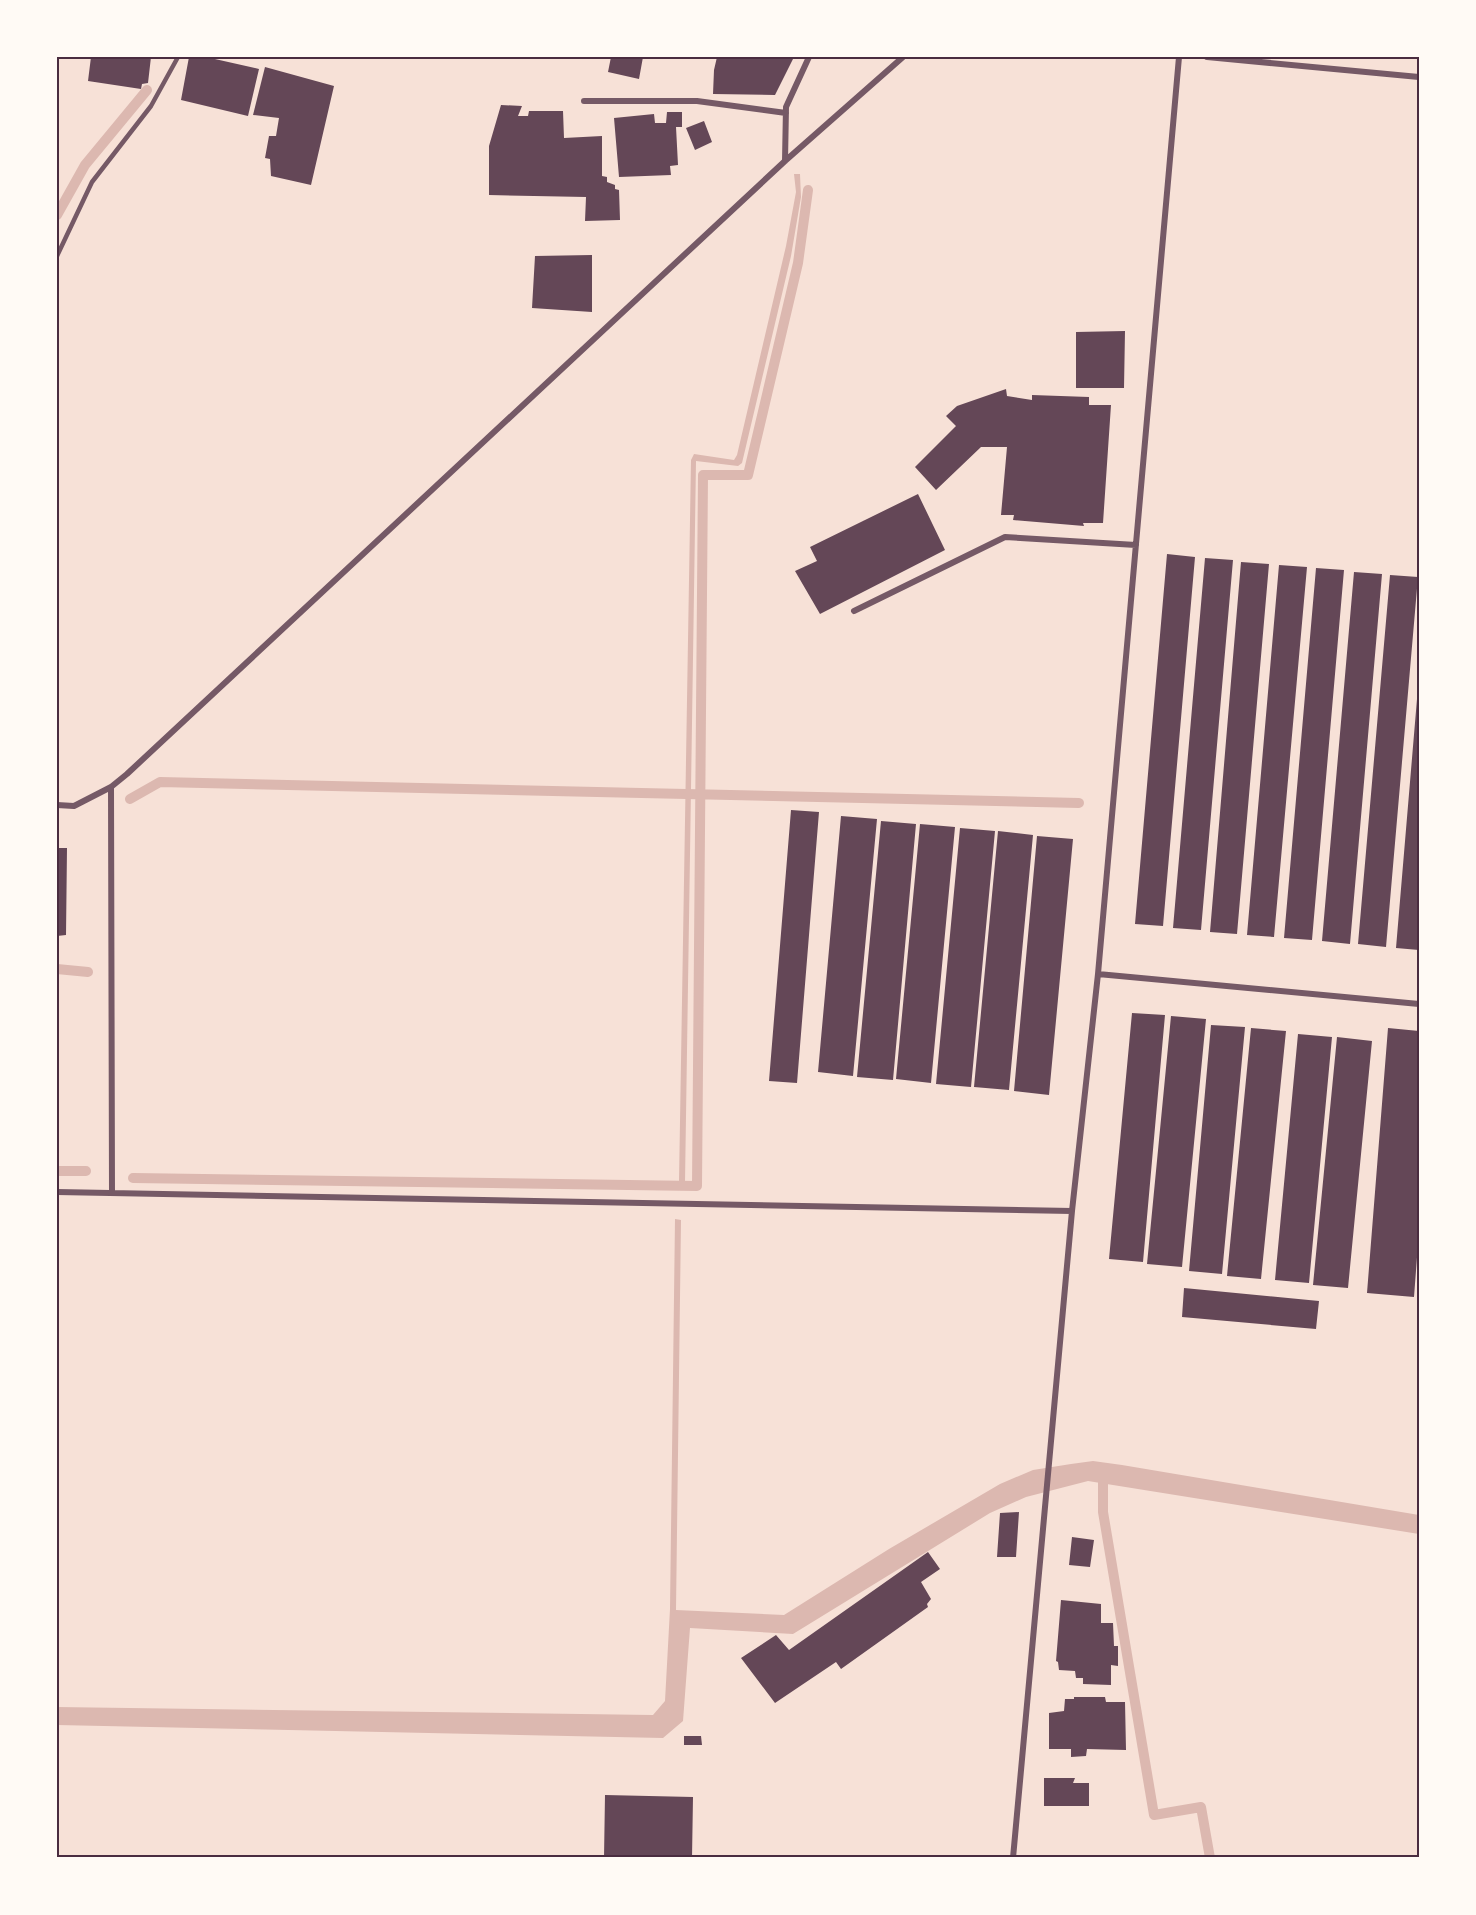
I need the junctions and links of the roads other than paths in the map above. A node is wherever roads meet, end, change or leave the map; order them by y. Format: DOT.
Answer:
graph roads {
  1 [pos="178,57"];
  2 [pos="809,57"];
  3 [pos="903,57"];
  4 [pos="1179,57"];
  5 [pos="1208,57"];
  6 [pos="1419,77"];
  7 [pos="584,101"];
  8 [pos="786,113"];
  9 [pos="785,160"];
  10 [pos="57,256"];
  11 [pos="1136,545"];
  12 [pos="854,611"];
  13 [pos="111,787"];
  14 [pos="57,805"];
  15 [pos="1098,974"];
  16 [pos="1419,1004"];
  17 [pos="57,1192"];
  18 [pos="112,1193"];
  19 [pos="1072,1211"];
  20 [pos="1013,1858"];
  1 -- 10 [label="lane"];
  2 -- 8 [label="street"];
  3 -- 9 [label="street"];
  4 -- 11 [label="street"];
  5 -- 6 [label="street"];
  7 -- 8 [label="street"];
  8 -- 9 [label="street"];
  9 -- 13 [label="street"];
  11 -- 12 [label="street"];
  11 -- 15 [label="street"];
  13 -- 14 [label="street"];
  13 -- 18 [label="street"];
  15 -- 16 [label="street"];
  15 -- 19 [label="street"];
  17 -- 18 [label="street"];
  18 -- 19 [label="street"];
  19 -- 20 [label="street"];
}
